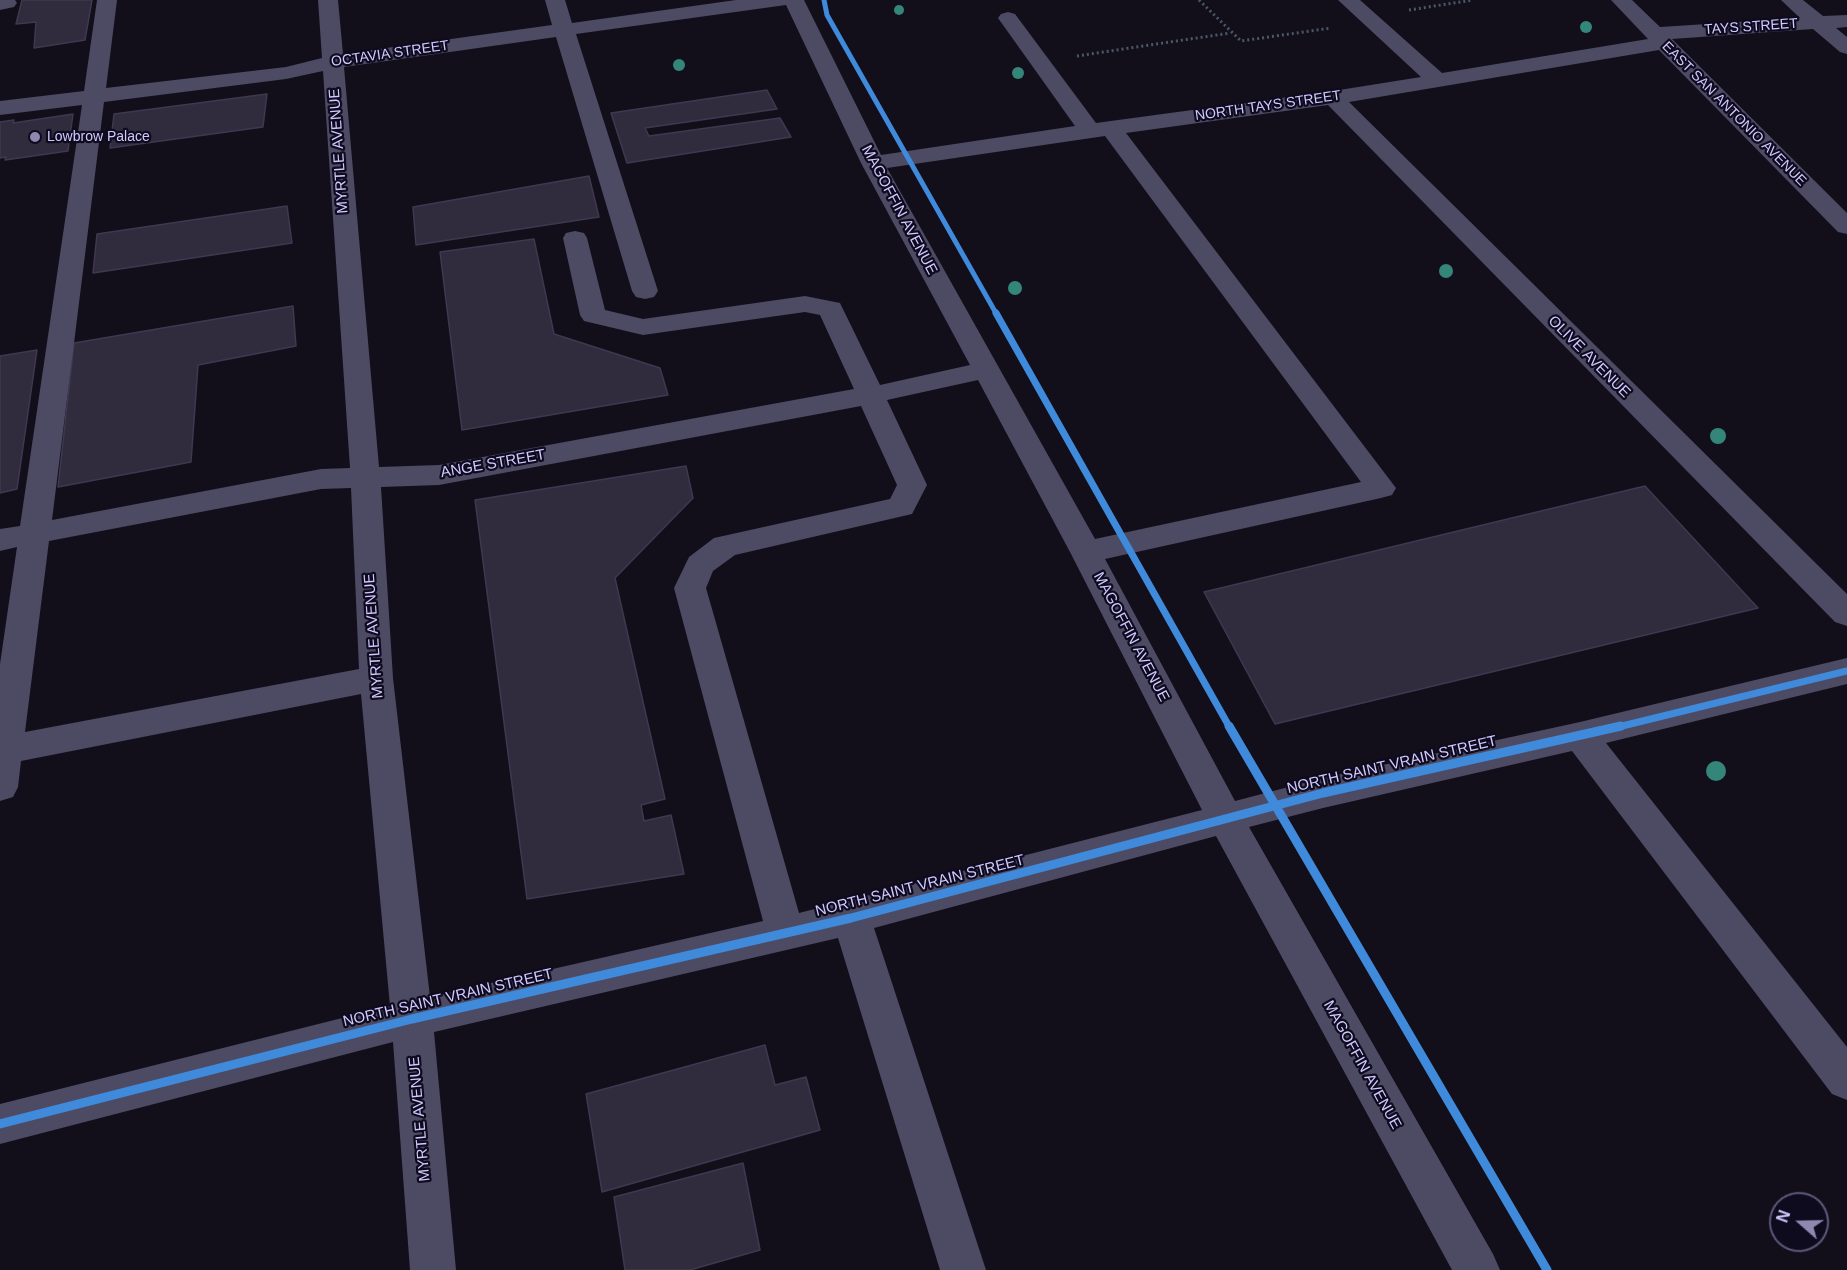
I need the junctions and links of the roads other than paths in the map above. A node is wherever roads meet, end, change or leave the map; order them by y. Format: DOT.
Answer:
graph roads {
  1 [pos="106,0"];
  2 [pos="328,0"];
  3 [pos="555,0"];
  4 [pos="780,0"];
  5 [pos="794,0"];
  6 [pos="1348,0"];
  7 [pos="1621,0"];
  8 [pos="1791,0"];
  9 [pos="1008,18"];
  10 [pos="1847,21"];
  11 [pos="1817,23"];
  12 [pos="563,29"];
  13 [pos="1659,38"];
  14 [pos="1847,48"];
  15 [pos="333,62"];
  16 [pos="1437,80"];
  17 [pos="93,97"];
  18 [pos="1333,98"];
  19 [pos="0,108"];
  20 [pos="1100,129"];
  21 [pos="873,163"];
  22 [pos="1847,227"];
  23 [pos="575,238"];
  24 [pos="645,291"];
  25 [pos="984,370"];
  26 [pos="872,395"];
  27 [pos="365,477"];
  28 [pos="34,534"];
  29 [pos="0,540"];
  30 [pos="1086,552"];
  31 [pos="1847,614"];
  32 [pos="1847,671"];
  33 [pos="376,678"];
  34 [pos="1580,736"];
  35 [pos="5,750"];
  36 [pos="0,787"];
  37 [pos="1226,820"];
  38 [pos="851,918"];
  39 [pos="786,934"];
  40 [pos="412,1019"];
  41 [pos="1847,1080"];
  42 [pos="0,1124"];
  43 [pos="433,1270"];
  44 [pos="963,1270"];
  45 [pos="1477,1270"];
  1 -- 17 [label="street"];
  2 -- 15 [label="street, MYRTLE AVENUE"];
  3 -- 12 [label="street"];
  4 -- 12 [label="street, OCTAVIA STREET"];
  5 -- 21 [label="street, MAGOFFIN AVENUE"];
  6 -- 16 [label="street"];
  7 -- 13 [label="street, EAST SAN ANTONIO AVENUE"];
  8 -- 11 [label="street"];
  9 -- 20 [label="street"];
  10 -- 11 [label="street, TAYS STREET"];
  11 -- 13 [label="street, TAYS STREET"];
  11 -- 14 [label="street"];
  12 -- 15 [label="street, OCTAVIA STREET"];
  12 -- 24 [label="street"];
  13 -- 16 [label="street, NORTH TAYS STREET"];
  13 -- 22 [label="street, EAST SAN ANTONIO AVENUE"];
  15 -- 17 [label="street, OCTAVIA STREET"];
  15 -- 27 [label="street, MYRTLE AVENUE"];
  16 -- 18 [label="street, NORTH TAYS STREET"];
  17 -- 19 [label="street, OCTAVIA STREET"];
  17 -- 28 [label="street"];
  18 -- 20 [label="street, NORTH TAYS STREET"];
  18 -- 31 [label="street, OLIVE AVENUE"];
  20 -- 21 [label="street, NORTH TAYS STREET"];
  20 -- 30 [label="street"];
  21 -- 25 [label="street, MAGOFFIN AVENUE"];
  23 -- 26 [label="street"];
  25 -- 26 [label="street, ANGE STREET"];
  25 -- 30 [label="street, MAGOFFIN AVENUE"];
  26 -- 27 [label="street, ANGE STREET"];
  26 -- 39 [label="street"];
  27 -- 28 [label="street, ANGE STREET"];
  27 -- 33 [label="street, MYRTLE AVENUE"];
  28 -- 29 [label="street, ANGE STREET"];
  28 -- 35 [label="street"];
  30 -- 37 [label="street, MAGOFFIN AVENUE"];
  32 -- 34 [label="street, NORTH SAINT VRAIN STREET"];
  33 -- 35 [label="street"];
  33 -- 40 [label="street, MYRTLE AVENUE"];
  34 -- 37 [label="street, NORTH SAINT VRAIN STREET"];
  34 -- 41 [label="street"];
  35 -- 36 [label="street"];
  37 -- 38 [label="street, NORTH SAINT VRAIN STREET"];
  37 -- 45 [label="street, MAGOFFIN AVENUE"];
  38 -- 39 [label="street, NORTH SAINT VRAIN STREET"];
  38 -- 44 [label="street"];
  39 -- 40 [label="street, NORTH SAINT VRAIN STREET"];
  40 -- 42 [label="street, NORTH SAINT VRAIN STREET"];
  40 -- 43 [label="street, MYRTLE AVENUE"];
}
